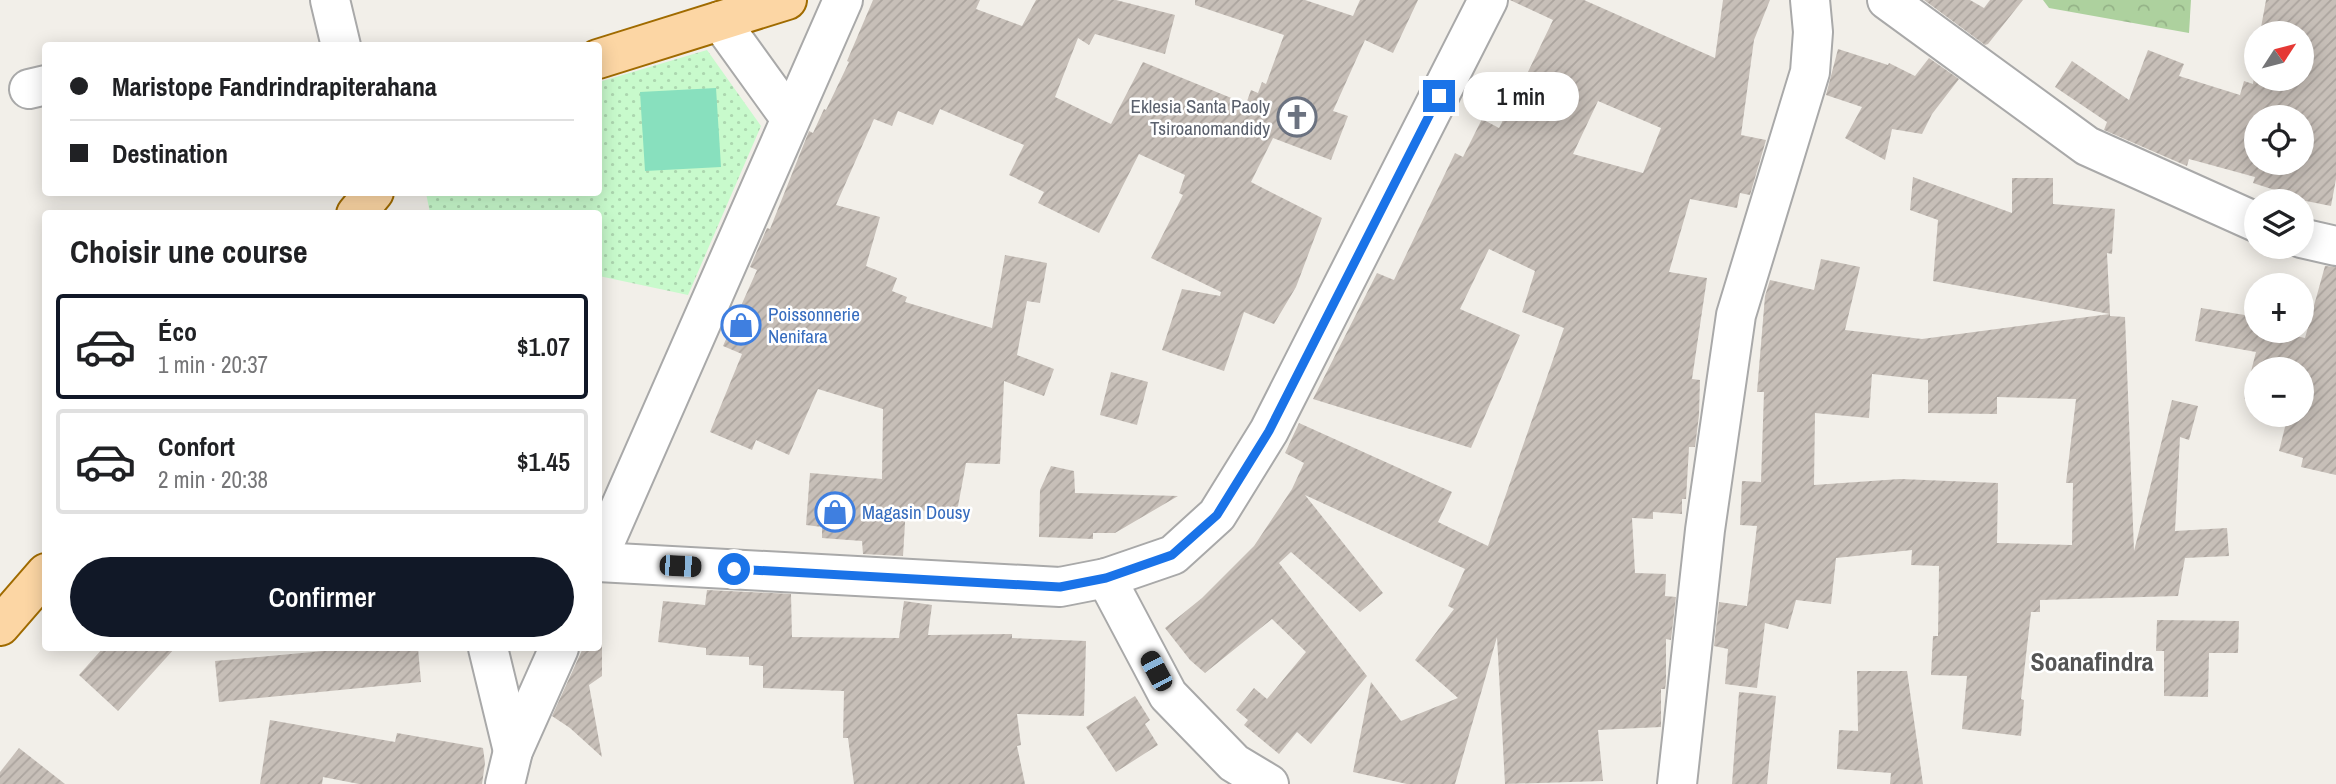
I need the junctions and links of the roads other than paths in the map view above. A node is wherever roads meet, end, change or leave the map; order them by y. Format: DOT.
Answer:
graph roads {
  1 [pos="330,0"];
  2 [pos="787,0"];
  3 [pos="842,0"];
  4 [pos="1488,0"];
  5 [pos="1810,0"];
  6 [pos="1887,0"];
  7 [pos="720,21"];
  8 [pos="340,42"];
  9 [pos="602,59"];
  10 [pos="790,118"];
  11 [pos="372,196"];
  12 [pos="359,210"];
  13 [pos="2244,217"];
  14 [pos="2314,241"];
  15 [pos="2336,246"];
  16 [pos="602,551"];
  17 [pos="602,560"];
  18 [pos="42,578"];
  19 [pos="1106,578"];
  20 [pos="0,626"];
  21 [pos="489,651"];
  22 [pos="558,651"];
  23 [pos="509,767"];
  24 [pos="1269,784"];
  25 [pos="1677,784"];
  1 -- 8 [label="street"];
  2 -- 7 [label="main road"];
  3 -- 10 [label="street"];
  4 -- 19 [label="street"];
  5 -- 25 [label="street"];
  6 -- 13 [label="street"];
  7 -- 9 [label="main road"];
  7 -- 10 [label="street"];
  10 -- 16 [label="street"];
  11 -- 12 [label="main road"];
  14 -- 15 [label="street"];
  17 -- 19 [label="street"];
  18 -- 20 [label="main road"];
  19 -- 24 [label="street"];
  21 -- 23 [label="street"];
  22 -- 23 [label="street"];
}
